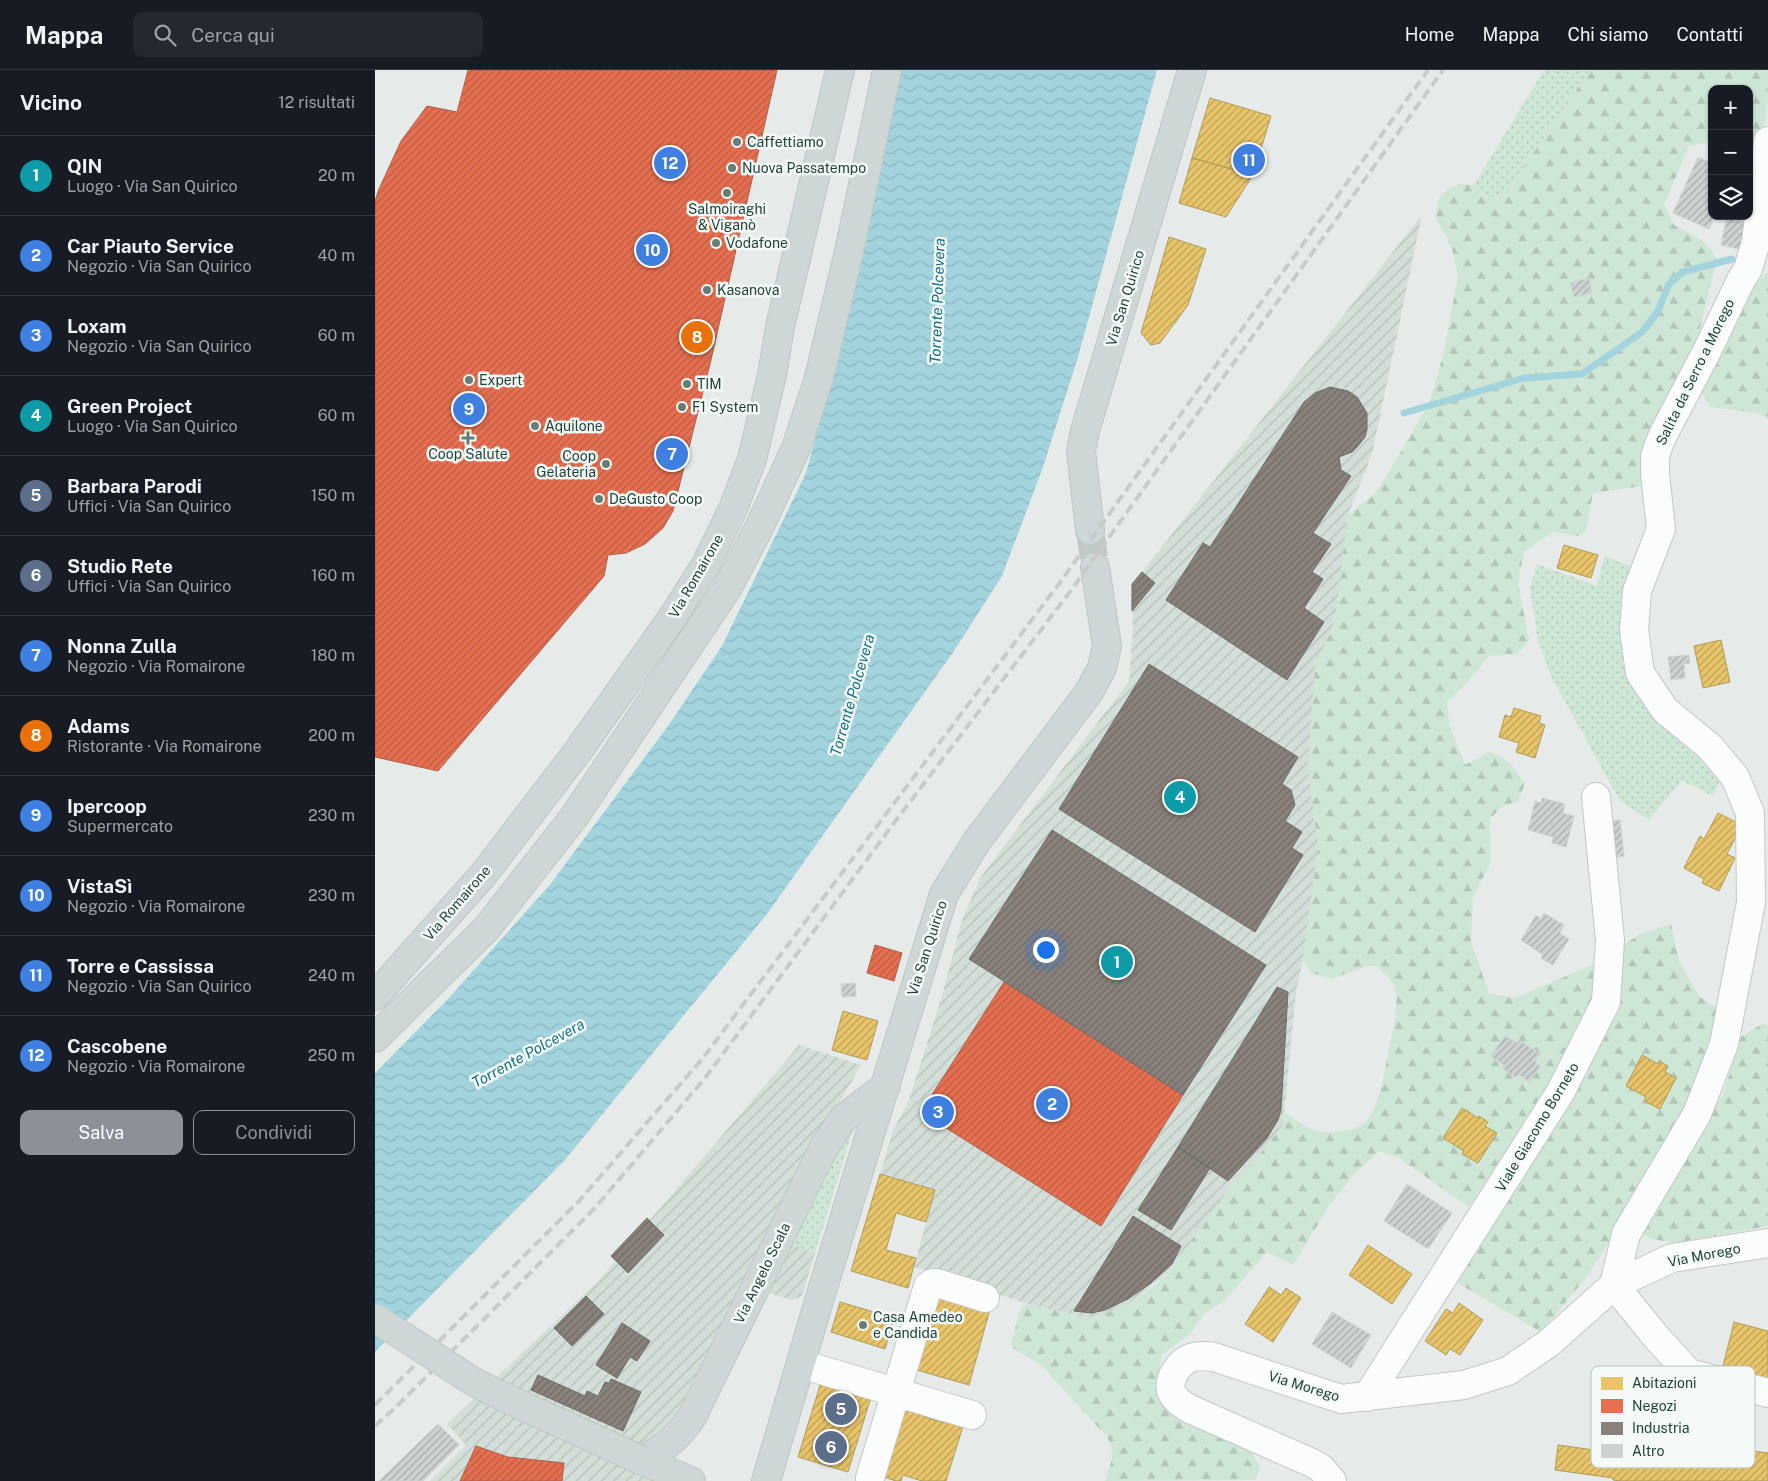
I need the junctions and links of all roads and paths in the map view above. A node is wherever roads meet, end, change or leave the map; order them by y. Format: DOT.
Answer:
graph roads {
  1 [pos="839,70"];
  2 [pos="887,70"];
  3 [pos="1192,70"];
  4 [pos="1768,141"];
  5 [pos="1090,530"];
  6 [pos="1095,567"];
  7 [pos="1596,797"];
  8 [pos="375,996"];
  9 [pos="375,1038"];
  10 [pos="886,1086"];
  11 [pos="1768,1242"];
  12 [pos="1614,1285"];
  13 [pos="985,1298"];
  14 [pos="375,1318"];
  15 [pos="801,1364"];
  16 [pos="1683,1366"];
  17 [pos="1755,1390"];
  18 [pos="896,1392"];
  19 [pos="1768,1393"];
  20 [pos="1367,1397"];
  21 [pos="972,1415"];
  22 [pos="647,1470"];
  23 [pos="870,1478"];
  24 [pos="768,1480"];
  25 [pos="691,1481"];
  26 [pos="1332,1481"];
  1 -- 8 [label="main road, Via Romairone"];
  2 -- 9 [label="main road"];
  3 -- 5 [label="main road, Via San Quirico"];
  4 -- 12 [label="street, Salita da Serro a Morego"];
  6 -- 10 [label="main road, Via San Quirico"];
  7 -- 20 [label="street, Viale Giacomo Borneto"];
  10 -- 15 [label="main road, Via San Quirico"];
  10 -- 22 [label="main road, Via Angelo Scala"];
  11 -- 12 [label="street, Via Morego"];
  12 -- 16 [label="street"];
  12 -- 20 [label="street, Via Morego"];
  13 -- 18 [label="street"];
  14 -- 22 [label="main road, bridge"];
  15 -- 18 [label="street"];
  15 -- 24 [label="main road, Via San Quirico"];
  17 -- 19 [label="street"];
  18 -- 21 [label="street"];
  18 -- 23 [label="street"];
  20 -- 26 [label="street, Via Morego"];
  22 -- 25 [label="main road"];
}
